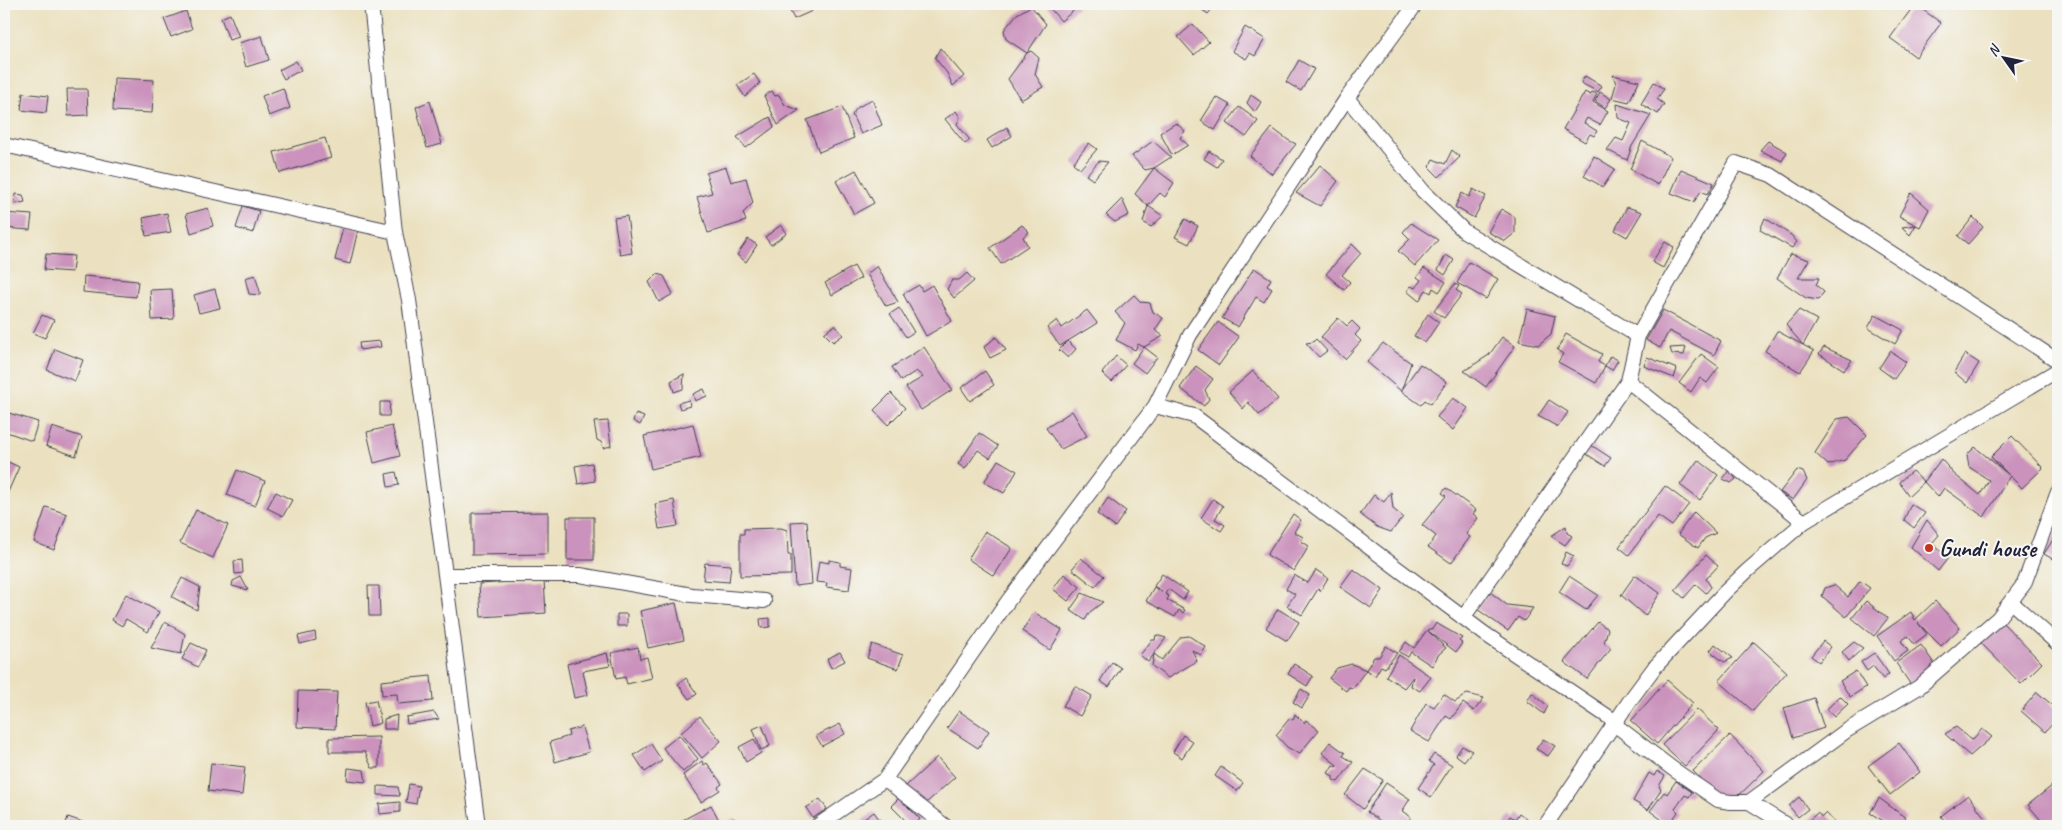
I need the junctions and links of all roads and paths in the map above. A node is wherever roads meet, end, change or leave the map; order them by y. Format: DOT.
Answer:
graph roads {
  1 [pos="371,4"];
  2 [pos="1416,4"];
  3 [pos="1347,98"];
  4 [pos="4,144"];
  5 [pos="394,232"];
  6 [pos="1638,336"];
  7 [pos="2058,361"];
  8 [pos="2058,370"];
  9 [pos="1628,381"];
  10 [pos="1155,406"];
  11 [pos="2058,492"];
  12 [pos="1804,522"];
  13 [pos="445,575"];
  14 [pos="764,601"];
  15 [pos="2011,602"];
  16 [pos="1463,618"];
  17 [pos="2058,644"];
  18 [pos="1615,723"];
  19 [pos="885,779"];
  20 [pos="1749,802"];
  21 [pos="478,826"];
  22 [pos="817,826"];
  23 [pos="945,826"];
  24 [pos="1545,826"];
  25 [pos="1788,826"];
  1 -- 5 [label="street"];
  2 -- 3 [label="street"];
  3 -- 6 [label="street"];
  3 -- 10 [label="street"];
  4 -- 5 [label="street"];
  5 -- 13 [label="street"];
  6 -- 7 [label="street"];
  6 -- 9 [label="street"];
  8 -- 12 [label="street"];
  9 -- 12 [label="street"];
  9 -- 16 [label="street"];
  10 -- 16 [label="street"];
  10 -- 19 [label="street"];
  11 -- 15 [label="street"];
  12 -- 18 [label="street"];
  13 -- 14 [label="street"];
  13 -- 21 [label="street"];
  15 -- 17 [label="street"];
  15 -- 20 [label="street"];
  16 -- 18 [label="street"];
  18 -- 20 [label="street"];
  18 -- 24 [label="street"];
  19 -- 22 [label="street"];
  19 -- 23 [label="street"];
  20 -- 25 [label="street"];
}
